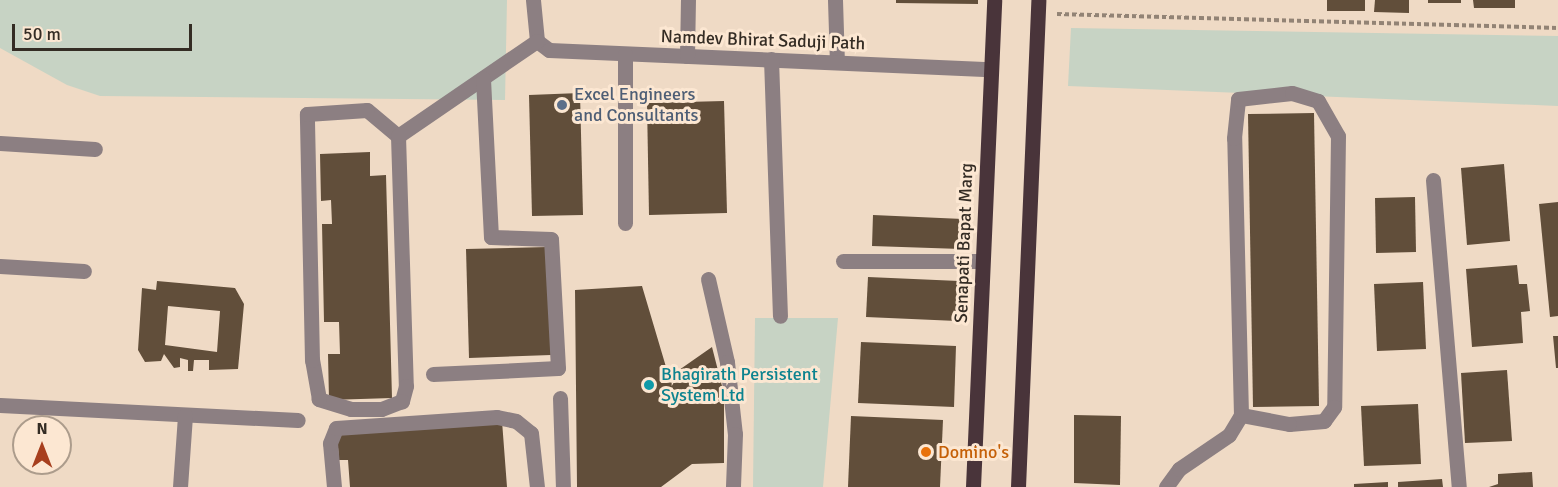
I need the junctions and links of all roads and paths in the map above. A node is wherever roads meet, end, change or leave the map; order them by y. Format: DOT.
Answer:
graph roads {
  1 [pos="533,0"];
  2 [pos="688,0"];
  3 [pos="835,0"];
  4 [pos="994,0"];
  5 [pos="1038,7"];
  6 [pos="1558,28"];
  7 [pos="537,41"];
  8 [pos="625,54"];
  9 [pos="687,56"];
  10 [pos="771,59"];
  11 [pos="837,62"];
  12 [pos="990,69"];
  13 [pos="483,78"];
  14 [pos="398,136"];
  15 [pos="0,143"];
  16 [pos="95,149"];
  17 [pos="1433,180"];
  18 [pos="625,223"];
  19 [pos="843,261"];
  20 [pos="982,261"];
  21 [pos="0,266"];
  22 [pos="84,271"];
  23 [pos="708,279"];
  24 [pos="780,316"];
  25 [pos="433,374"];
  26 [pos="560,398"];
  27 [pos="0,405"];
  28 [pos="185,415"];
  29 [pos="1241,415"];
  30 [pos="298,420"];
  31 [pos="180,487"];
  32 [pos="334,487"];
  33 [pos="537,487"];
  34 [pos="563,487"];
  35 [pos="733,487"];
  36 [pos="973,487"];
  37 [pos="1018,487"];
  38 [pos="1166,487"];
  39 [pos="1459,487"];
  1 -- 7 [label="street"];
  2 -- 9 [label="street"];
  3 -- 11 [label="street"];
  4 -- 12 [label="main road, Senapati Bapat Marg"];
  5 -- 6 [label="path"];
  5 -- 37 [label="main road"];
  7 -- 8 [label="street, Namdev Bhirat Saduji Path"];
  7 -- 13 [label="street"];
  8 -- 9 [label="street, Namdev Bhirat Saduji Path"];
  8 -- 18 [label="street"];
  9 -- 10 [label="street, Namdev Bhirat Saduji Path"];
  10 -- 11 [label="street, Namdev Bhirat Saduji Path"];
  10 -- 24 [label="street"];
  11 -- 12 [label="street, Namdev Bhirat Saduji Path"];
  12 -- 20 [label="main road, Senapati Bapat Marg"];
  13 -- 14 [label="street"];
  13 -- 25 [label="street"];
  14 -- 14 [label="street"];
  15 -- 16 [label="street"];
  17 -- 39 [label="street"];
  19 -- 20 [label="street"];
  20 -- 36 [label="main road, Senapati Bapat Marg"];
  21 -- 22 [label="street"];
  23 -- 35 [label="street"];
  26 -- 34 [label="street"];
  27 -- 28 [label="street"];
  28 -- 30 [label="street"];
  28 -- 31 [label="street"];
  29 -- 29 [label="street"];
  29 -- 38 [label="street"];
  32 -- 33 [label="street"];
}
